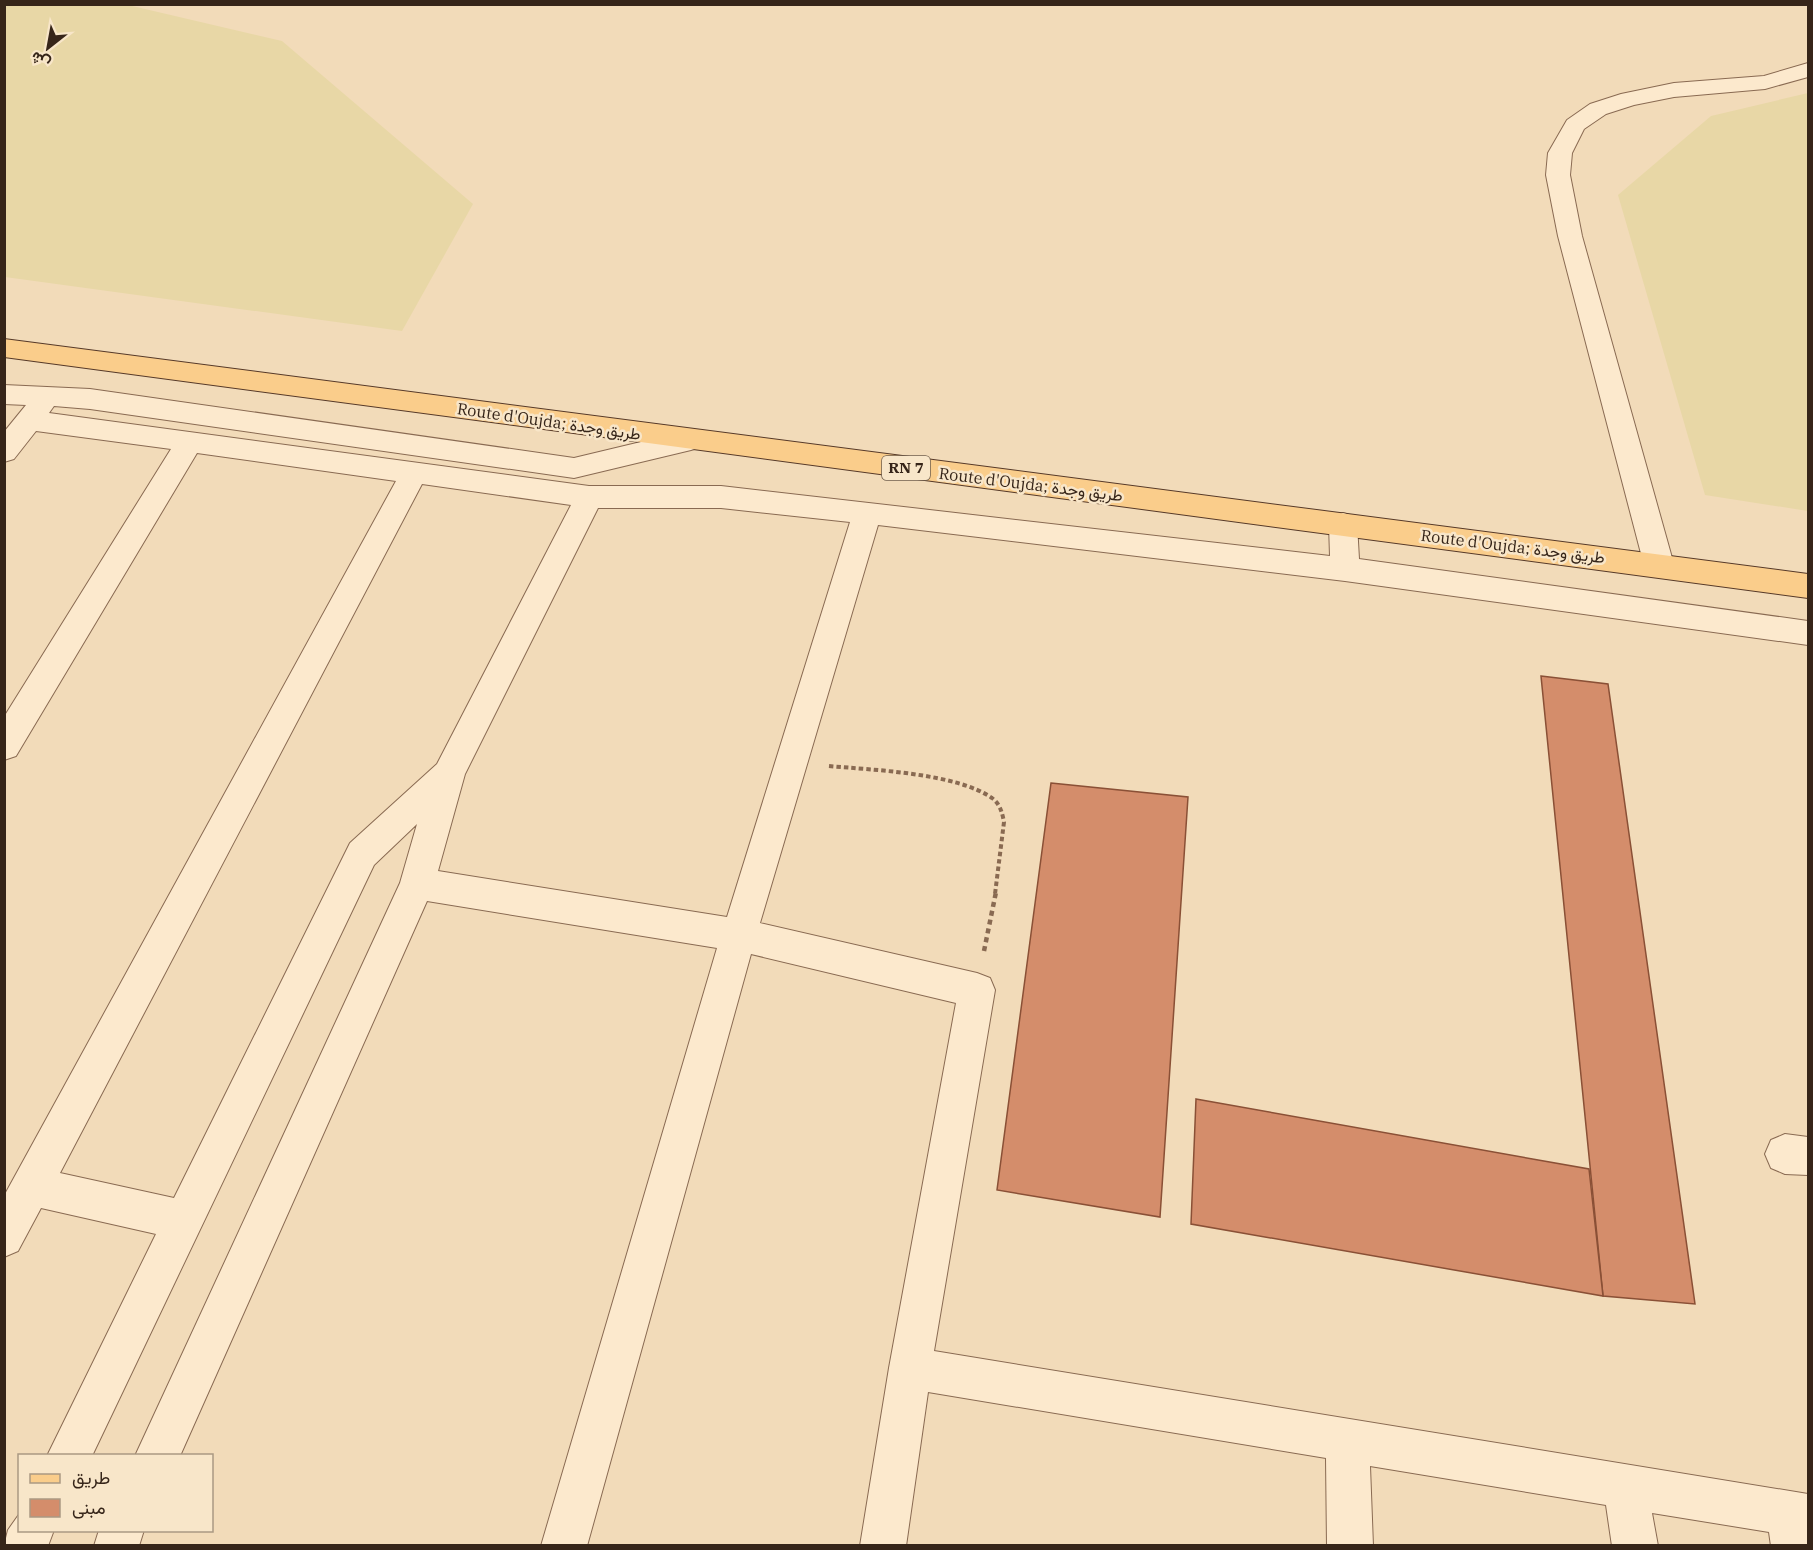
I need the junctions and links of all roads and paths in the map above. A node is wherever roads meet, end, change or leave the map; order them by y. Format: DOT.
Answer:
graph roads {
  1 [pos="1809,70"];
  2 [pos="4,348"];
  3 [pos="4,394"];
  4 [pos="47,397"];
  5 [pos="30,420"];
  6 [pos="691,440"];
  7 [pos="190,442"];
  8 [pos="4,452"];
  9 [pos="415,472"];
  10 [pos="589,497"];
  11 [pos="867,513"];
  12 [pos="1343,524"];
  13 [pos="1659,565"];
  14 [pos="1345,569"];
  15 [pos="1809,586"];
  16 [pos="1809,633"];
  17 [pos="5,744"];
  18 [pos="793,761"];
  19 [pos="449,772"];
  20 [pos="417,884"];
  21 [pos="739,936"];
  22 [pos="977,990"];
  23 [pos="31,1186"];
  24 [pos="185,1220"];
  25 [pos="4,1237"];
  26 [pos="910,1368"];
  27 [pos="1347,1442"];
  28 [pos="69,1454"];
  29 [pos="157,1454"];
  30 [pos="1626,1487"];
  31 [pos="1796,1525"];
  32 [pos="564,1545"];
  33 [pos="883,1545"];
  34 [pos="1350,1545"];
  35 [pos="1635,1545"];
  1 -- 13 [label="street"];
  2 -- 6 [label="main road, Route d'Oujda; طريق وجدة / RN 7"];
  3 -- 4 [label="street"];
  4 -- 5 [label="street"];
  4 -- 6 [label="street"];
  5 -- 7 [label="street"];
  5 -- 8 [label="street"];
  6 -- 12 [label="main road, Route d'Oujda; طريق وجدة / RN 7"];
  7 -- 9 [label="street"];
  7 -- 17 [label="street"];
  9 -- 10 [label="street"];
  9 -- 23 [label="street"];
  10 -- 11 [label="street"];
  10 -- 19 [label="street"];
  11 -- 14 [label="street"];
  11 -- 18 [label="street"];
  12 -- 13 [label="main road, Route d'Oujda; طريق وجدة / RN 7"];
  12 -- 14 [label="street"];
  13 -- 15 [label="main road, Route d'Oujda; طريق وجدة / RN 7"];
  14 -- 16 [label="street"];
  18 -- 21 [label="street"];
  18 -- 22 [label="path"];
  19 -- 20 [label="street"];
  19 -- 24 [label="street"];
  20 -- 21 [label="street"];
  20 -- 29 [label="street"];
  21 -- 22 [label="street"];
  21 -- 32 [label="street"];
  22 -- 26 [label="street"];
  23 -- 24 [label="street"];
  23 -- 25 [label="street"];
  24 -- 28 [label="street"];
  26 -- 27 [label="street"];
  26 -- 33 [label="street"];
  27 -- 30 [label="street"];
  27 -- 34 [label="street"];
  30 -- 31 [label="street"];
  30 -- 35 [label="street"];
}
